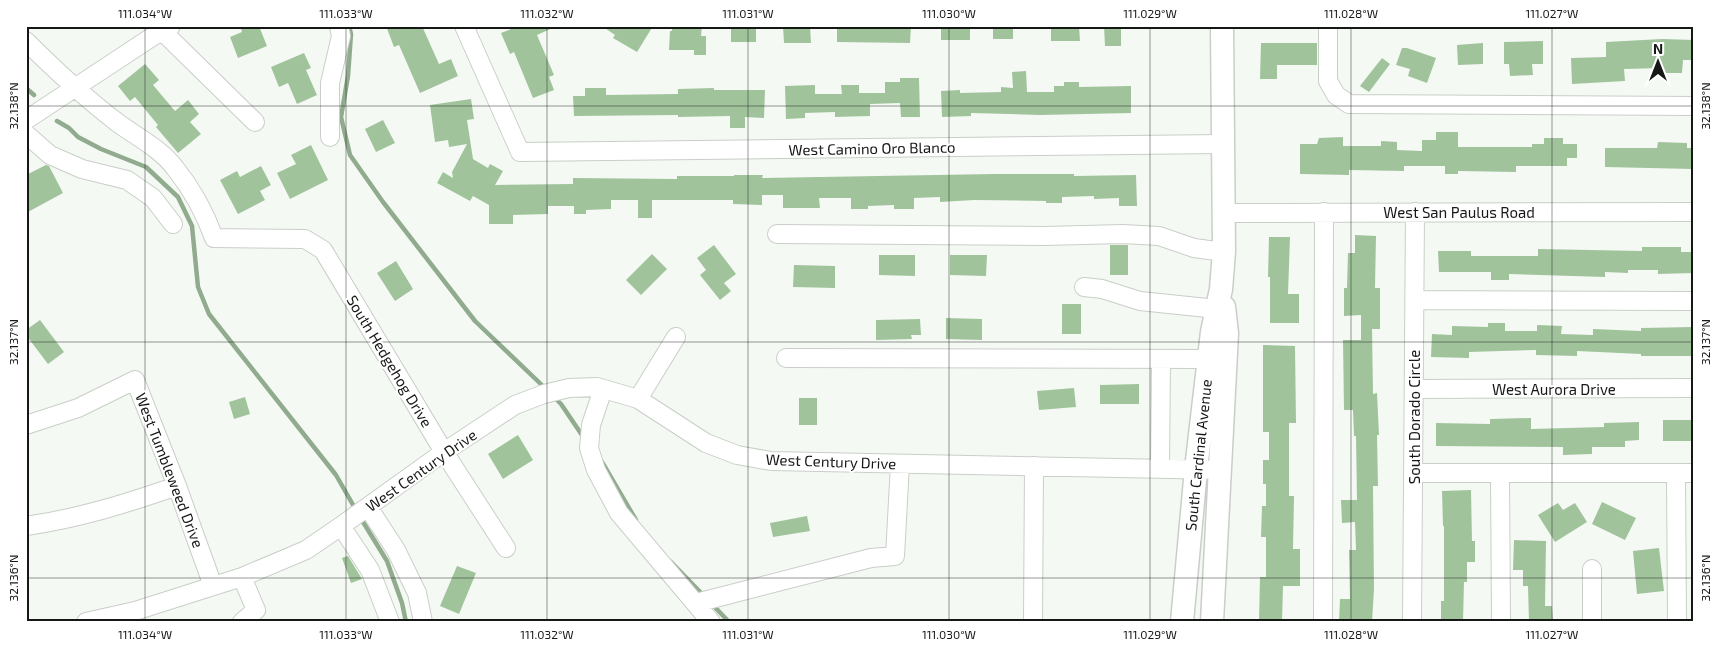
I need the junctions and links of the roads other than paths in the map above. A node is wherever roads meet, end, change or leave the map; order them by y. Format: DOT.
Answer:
graph roads {
  1 [pos="338,26"];
  2 [pos="464,26"];
  3 [pos="1222,26"];
  4 [pos="1328,26"];
  5 [pos="163,28"];
  6 [pos="26,41"];
  7 [pos="75,87"];
  8 [pos="1694,106"];
  9 [pos="26,120"];
  10 [pos="255,122"];
  11 [pos="26,134"];
  12 [pos="330,137"];
  13 [pos="1223,144"];
  14 [pos="1324,212"];
  15 [pos="1415,212"];
  16 [pos="1694,212"];
  17 [pos="1224,213"];
  18 [pos="173,224"];
  19 [pos="777,234"];
  20 [pos="1224,252"];
  21 [pos="1084,287"];
  22 [pos="1219,299"];
  23 [pos="1414,300"];
  24 [pos="1694,301"];
  25 [pos="676,337"];
  26 [pos="786,358"];
  27 [pos="1161,359"];
  28 [pos="1208,359"];
  29 [pos="1694,388"];
  30 [pos="603,389"];
  31 [pos="1414,389"];
  32 [pos="638,399"];
  33 [pos="26,425"];
  34 [pos="444,452"];
  35 [pos="900,464"];
  36 [pos="1034,466"];
  37 [pos="1160,469"];
  38 [pos="1196,470"];
  39 [pos="1221,470"];
  40 [pos="1500,473"];
  41 [pos="1676,473"];
  42 [pos="1694,473"];
  43 [pos="1413,474"];
  44 [pos="177,486"];
  45 [pos="368,507"];
  46 [pos="26,526"];
  47 [pos="341,526"];
  48 [pos="506,548"];
  49 [pos="1592,569"];
  50 [pos="242,577"];
  51 [pos="213,586"];
  52 [pos="696,604"];
  53 [pos="86,622"];
  54 [pos="242,622"];
  55 [pos="390,622"];
  56 [pos="423,622"];
  57 [pos="711,622"];
  58 [pos="1033,622"];
  59 [pos="1182,622"];
  60 [pos="1212,622"];
  61 [pos="1323,622"];
  62 [pos="1412,622"];
  63 [pos="1501,622"];
  64 [pos="1592,622"];
  65 [pos="1677,622"];
  1 -- 12 [label="street"];
  2 -- 13 [label="street, West Camino Oro Blanco"];
  3 -- 13 [label="main road, South Cardinal Avenue"];
  4 -- 8 [label="street"];
  5 -- 7 [label="street"];
  5 -- 10 [label="street"];
  6 -- 7 [label="street"];
  7 -- 9 [label="street"];
  7 -- 34 [label="street, South Hedgehog Drive"];
  11 -- 18 [label="street"];
  13 -- 17 [label="main road, South Cardinal Avenue"];
  14 -- 15 [label="street, West San Paulus Road"];
  14 -- 17 [label="street, West San Paulus Road"];
  14 -- 61 [label="street"];
  15 -- 16 [label="street, West San Paulus Road"];
  15 -- 23 [label="street, South Dorado Circle"];
  17 -- 20 [label="main road, South Cardinal Avenue"];
  19 -- 20 [label="street"];
  20 -- 22 [label="main road, South Cardinal Avenue"];
  21 -- 22 [label="street"];
  22 -- 28 [label="main road, South Cardinal Avenue"];
  22 -- 39 [label="main road, South Cardinal Avenue"];
  23 -- 24 [label="street"];
  23 -- 31 [label="street, South Dorado Circle"];
  25 -- 32 [label="street"];
  26 -- 27 [label="street"];
  27 -- 28 [label="street"];
  27 -- 37 [label="street"];
  28 -- 38 [label="main road, South Cardinal Avenue"];
  29 -- 31 [label="street, West Aurora Drive"];
  30 -- 32 [label="street, West Century Drive"];
  30 -- 34 [label="street, West Century Drive"];
  30 -- 52 [label="street"];
  31 -- 43 [label="street, South Dorado Circle"];
  32 -- 35 [label="street, West Century Drive"];
  33 -- 44 [label="street, West Tumbleweed Drive"];
  34 -- 45 [label="street, West Century Drive"];
  34 -- 48 [label="street, South Hedgehog Drive"];
  35 -- 36 [label="street, West Century Drive"];
  35 -- 52 [label="street"];
  36 -- 37 [label="street, West Century Drive"];
  36 -- 58 [label="street"];
  37 -- 38 [label="street, West Century Drive"];
  38 -- 39 [label="street, West Century Drive"];
  38 -- 59 [label="main road, South Cardinal Avenue"];
  39 -- 60 [label="main road, South Cardinal Avenue"];
  40 -- 41 [label="street"];
  40 -- 43 [label="street"];
  40 -- 63 [label="street"];
  41 -- 42 [label="street"];
  41 -- 65 [label="street"];
  43 -- 62 [label="street, South Dorado Circle"];
  44 -- 46 [label="street"];
  44 -- 51 [label="street, West Tumbleweed Drive"];
  45 -- 47 [label="street, West Century Drive"];
  45 -- 56 [label="street"];
  47 -- 50 [label="street, West Century Drive"];
  47 -- 55 [label="street"];
  49 -- 64 [label="street"];
  50 -- 51 [label="street, West Century Drive"];
  50 -- 54 [label="street"];
  51 -- 53 [label="street, West Century Drive"];
  52 -- 57 [label="street"];
}
